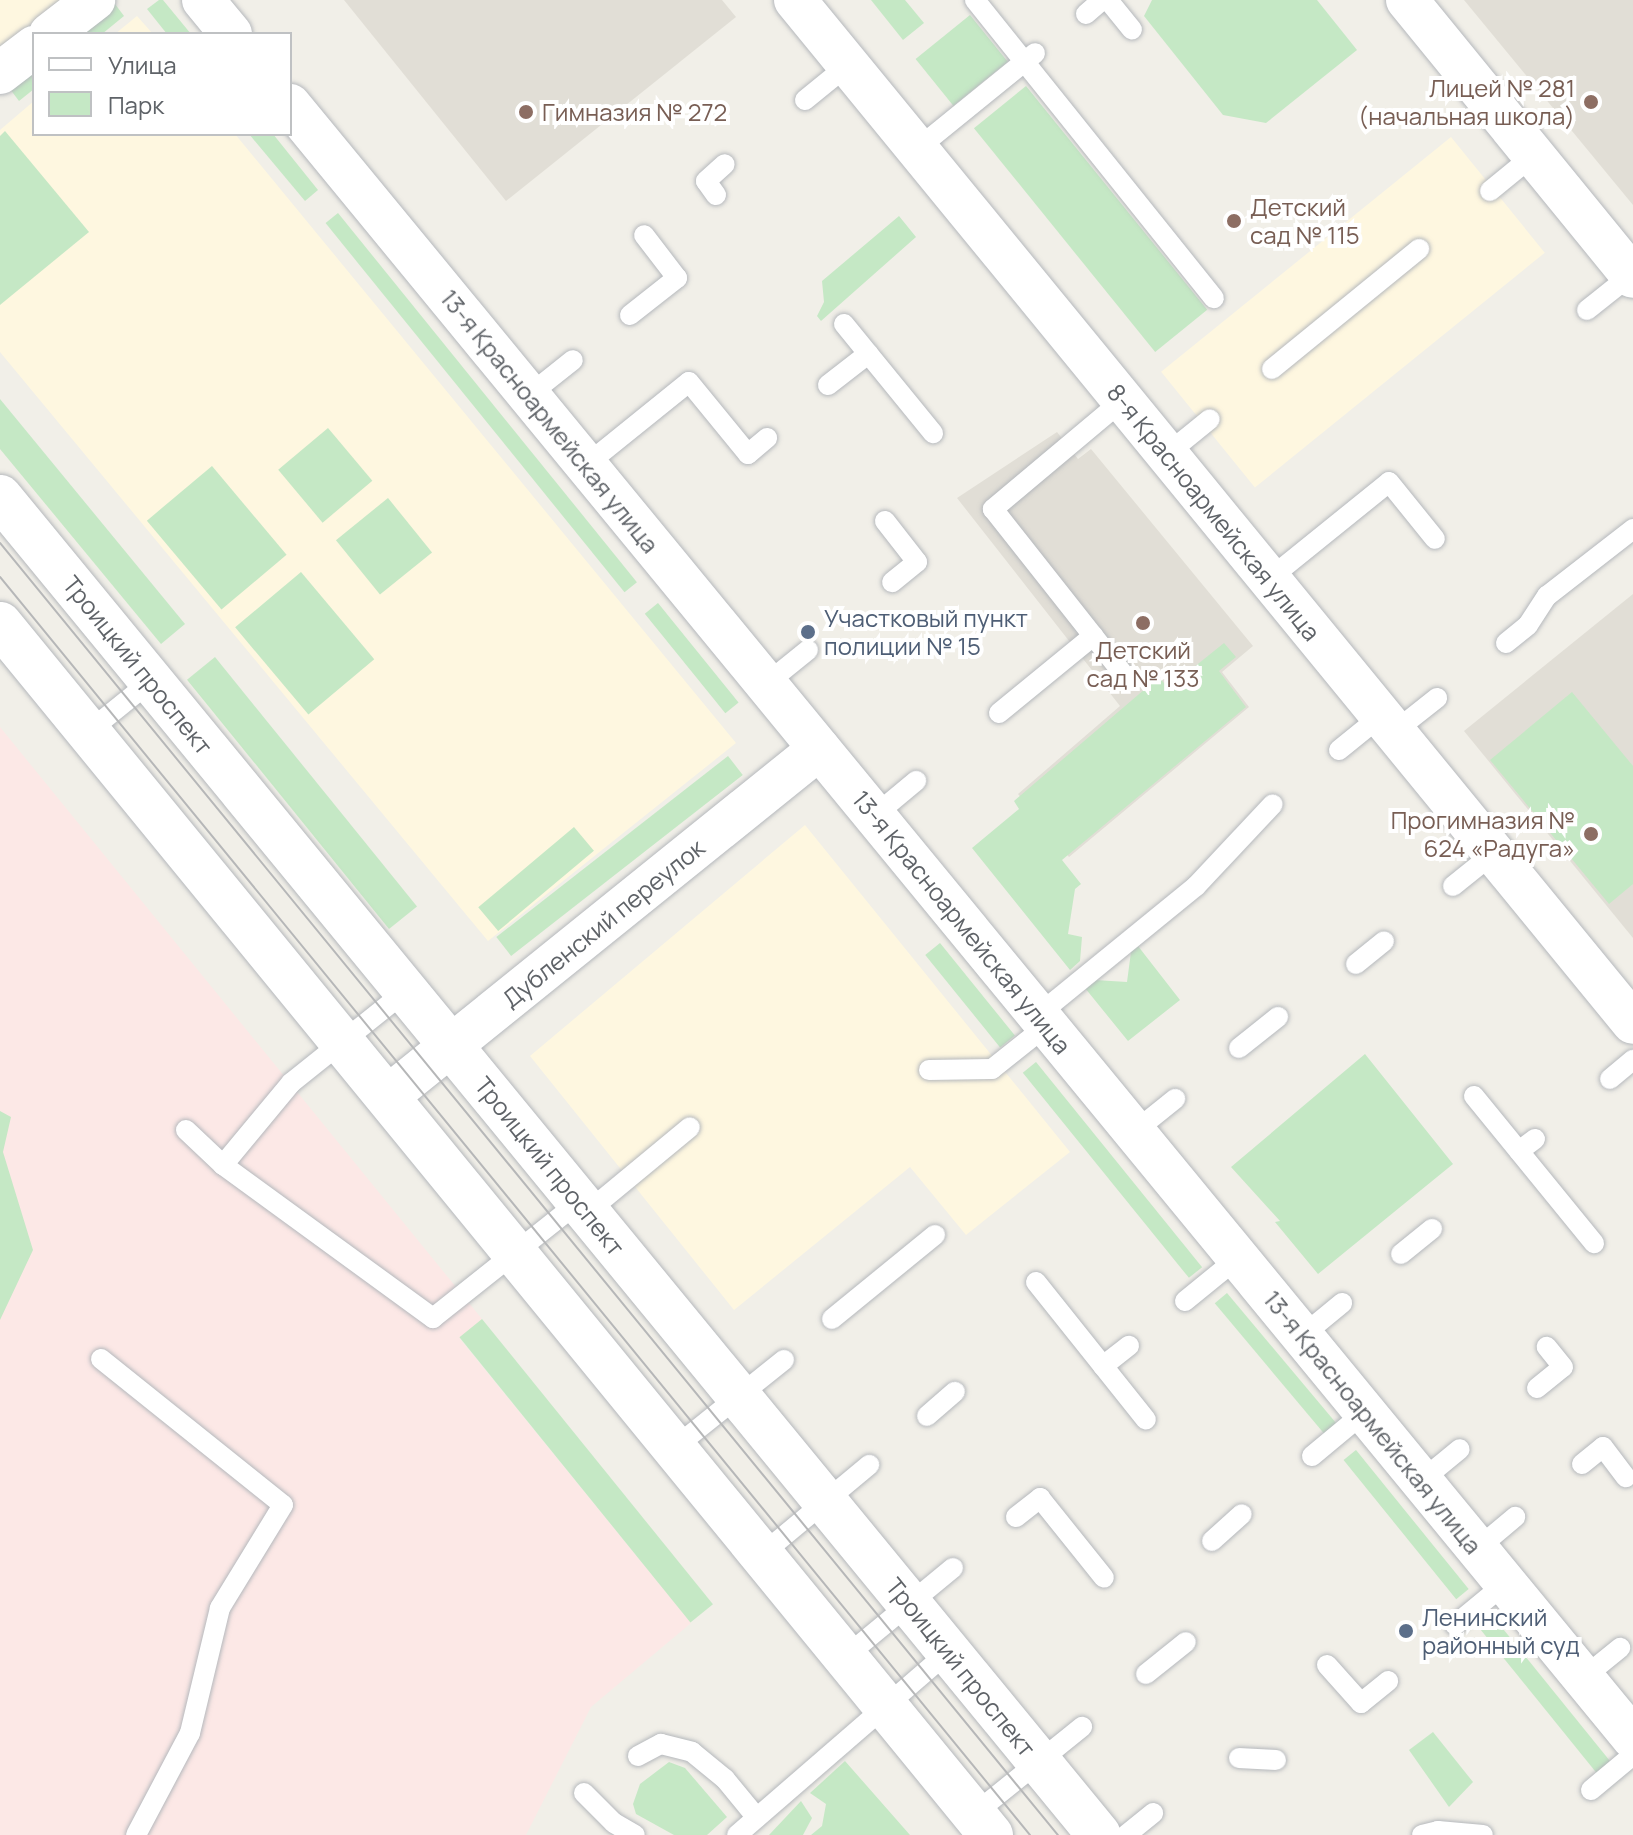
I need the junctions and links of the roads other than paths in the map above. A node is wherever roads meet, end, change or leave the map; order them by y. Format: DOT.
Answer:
graph roads {
  1 [pos="94,0"];
  2 [pos="203,0"];
  3 [pos="795,0"];
  4 [pos="975,0"];
  5 [pos="1105,0"];
  6 [pos="1407,0"];
  7 [pos="1086,14"];
  8 [pos="1132,30"];
  9 [pos="53,32"];
  10 [pos="229,32"];
  11 [pos="32,49"];
  12 [pos="1030,58"];
  13 [pos="848,65"];
  14 [pos="0,73"];
  15 [pos="805,100"];
  16 [pos="292,107"];
  17 [pos="917,149"];
  18 [pos="1534,155"];
  19 [pos="725,164"];
  20 [pos="1490,191"];
  21 [pos="716,195"];
  22 [pos="644,235"];
  23 [pos="1419,249"];
  24 [pos="1632,276"];
  25 [pos="1214,298"];
  26 [pos="1587,310"];
  27 [pos="630,315"];
  28 [pos="844,324"];
  29 [pos="868,354"];
  30 [pos="573,360"];
  31 [pos="1272,369"];
  32 [pos="828,385"];
  33 [pos="529,395"];
  34 [pos="1123,400"];
  35 [pos="1210,419"];
  36 [pos="933,433"];
  37 [pos="767,438"];
  38 [pos="1167,454"];
  39 [pos="586,465"];
  40 [pos="7,518"];
  41 [pos="885,521"];
  42 [pos="1633,529"];
  43 [pos="1435,539"];
  44 [pos="1269,579"];
  45 [pos="892,582"];
  46 [pos="0,624"];
  47 [pos="1093,636"];
  48 [pos="1506,643"];
  49 [pos="808,650"];
  50 [pos="1124,675"];
  51 [pos="151,681"];
  52 [pos="766,684"];
  53 [pos="1437,698"];
  54 [pos="999,713"];
  55 [pos="1388,724"];
  56 [pos="88,732"];
  57 [pos="819,749"];
  58 [pos="1339,750"];
  59 [pos="916,781"];
  60 [pos="1273,804"];
  61 [pos="874,816"];
  62 [pos="1494,853"];
  63 [pos="1453,886"];
  64 [pos="1384,941"];
  65 [pos="1356,964"];
  66 [pos="406,991"];
  67 [pos="1278,1017"];
  68 [pos="1042,1020"];
  69 [pos="1633,1023"];
  70 [pos="342,1042"];
  71 [pos="451,1046"];
  72 [pos="1239,1048"];
  73 [pos="1633,1060"];
  74 [pos="929,1070"];
  75 [pos="1610,1079"];
  76 [pos="1474,1096"];
  77 [pos="387,1097"];
  78 [pos="1175,1099"];
  79 [pos="690,1127"];
  80 [pos="186,1130"];
  81 [pos="1134,1132"];
  82 [pos="223,1165"];
  83 [pos="583,1207"];
  84 [pos="1432,1229"];
  85 [pos="935,1235"];
  86 [pos="1594,1243"];
  87 [pos="1401,1254"];
  88 [pos="1238,1258"];
  89 [pos="520,1259"];
  90 [pos="1036,1282"];
  91 [pos="1185,1301"];
  92 [pos="1342,1303"];
  93 [pos="832,1319"];
  94 [pos="1302,1336"];
  95 [pos="1129,1346"];
  96 [pos="1547,1347"];
  97 [pos="101,1359"];
  98 [pos="784,1360"];
  99 [pos="1103,1366"];
  100 [pos="1537,1388"];
  101 [pos="955,1392"];
  102 [pos="739,1396"];
  103 [pos="1365,1412"];
  104 [pos="927,1416"];
  105 [pos="1146,1420"];
  106 [pos="674,1448"];
  107 [pos="1460,1449"];
  108 [pos="1312,1456"];
  109 [pos="1582,1464"];
  110 [pos="869,1465"];
  111 [pos="1626,1477"];
  112 [pos="1421,1481"];
  113 [pos="825,1501"];
  114 [pos="1242,1514"];
  115 [pos="1016,1517"];
  116 [pos="1515,1517"];
  117 [pos="1212,1541"];
  118 [pos="1477,1549"];
  119 [pos="761,1555"];
  120 [pos="953,1568"];
  121 [pos="1104,1578"];
  122 [pos="1506,1583"];
  123 [pos="910,1604"];
  124 [pos="1455,1625"];
  125 [pos="1186,1642"];
  126 [pos="1620,1648"];
  127 [pos="948,1652"];
  128 [pos="845,1657"];
  129 [pos="1327,1665"];
  130 [pos="1146,1674"];
  131 [pos="1583,1678"];
  132 [pos="1388,1681"];
  133 [pos="884,1704"];
  134 [pos="1082,1727"];
  135 [pos="1633,1738"];
  136 [pos="1633,1755"];
  137 [pos="638,1756"];
  138 [pos="1239,1758"];
  139 [pos="1276,1760"];
  140 [pos="1039,1761"];
  141 [pos="1591,1790"];
  142 [pos="584,1793"];
  143 [pos="1153,1813"];
  144 [pos="757,1818"];
  145 [pos="983,1824"];
  146 [pos="611,1829"];
  147 [pos="136,1835"];
  148 [pos="635,1835"];
  149 [pos="737,1835"];
  150 [pos="1099,1835"];
  151 [pos="1126,1835"];
  152 [pos="1422,1835"];
  153 [pos="1483,1835"];
  1 -- 9 [label="street"];
  2 -- 10 [label="street"];
  3 -- 13 [label="street, 8-я Красноармейская улица"];
  4 -- 12 [label="lane"];
  5 -- 7 [label="lane"];
  5 -- 8 [label="lane"];
  6 -- 18 [label="street"];
  11 -- 14 [label="street"];
  12 -- 17 [label="lane"];
  12 -- 25 [label="lane"];
  13 -- 15 [label="lane"];
  13 -- 17 [label="street, 8-я Красноармейская улица"];
  16 -- 33 [label="street, 13-я Красноармейская улица"];
  17 -- 34 [label="street, 8-я Красноармейская улица"];
  18 -- 20 [label="lane"];
  18 -- 24 [label="street"];
  19 -- 21 [label="lane"];
  22 -- 27 [label="lane"];
  23 -- 31 [label="lane"];
  24 -- 26 [label="lane"];
  28 -- 29 [label="lane"];
  29 -- 32 [label="lane"];
  29 -- 36 [label="lane"];
  30 -- 33 [label="lane"];
  33 -- 39 [label="street, 13-я Красноармейская улица"];
  34 -- 38 [label="street, 8-я Красноармейская улица"];
  34 -- 47 [label="lane"];
  35 -- 38 [label="lane"];
  37 -- 39 [label="lane"];
  38 -- 44 [label="street, 8-я Красноармейская улица"];
  39 -- 52 [label="street, 13-я Красноармейская улица"];
  40 -- 51 [label="main road, Троицкий проспект"];
  41 -- 45 [label="lane"];
  42 -- 48 [label="lane"];
  43 -- 44 [label="lane"];
  44 -- 55 [label="street, 8-я Красноармейская улица"];
  46 -- 56 [label="main road"];
  47 -- 50 [label="lane"];
  47 -- 54 [label="lane"];
  49 -- 52 [label="lane"];
  51 -- 56 [label="lane"];
  51 -- 66 [label="main road, Троицкий проспект"];
  52 -- 57 [label="street, 13-я Красноармейская улица"];
  53 -- 55 [label="lane"];
  55 -- 58 [label="lane"];
  55 -- 62 [label="street, 8-я Красноармейская улица"];
  56 -- 70 [label="main road"];
  57 -- 61 [label="street, 13-я Красноармейская улица"];
  57 -- 71 [label="street, Дубленский переулок"];
  59 -- 61 [label="lane"];
  60 -- 68 [label="lane"];
  61 -- 68 [label="street, 13-я Красноармейская улица"];
  62 -- 63 [label="lane"];
  62 -- 69 [label="street, 8-я Красноармейская улица"];
  64 -- 65 [label="lane"];
  66 -- 70 [label="lane"];
  66 -- 71 [label="main road, Троицкий проспект"];
  67 -- 72 [label="lane"];
  68 -- 74 [label="lane"];
  68 -- 81 [label="street, 13-я Красноармейская улица"];
  70 -- 77 [label="main road"];
  70 -- 82 [label="lane"];
  71 -- 77 [label="street, Дубленский переулок"];
  71 -- 83 [label="main road, Троицкий проспект"];
  73 -- 75 [label="lane"];
  76 -- 86 [label="lane"];
  77 -- 89 [label="main road"];
  78 -- 81 [label="lane"];
  79 -- 83 [label="lane"];
  80 -- 82 [label="lane"];
  81 -- 88 [label="street, 13-я Красноармейская улица"];
  82 -- 89 [label="lane"];
  83 -- 89 [label="lane"];
  83 -- 102 [label="main road, Троицкий проспект"];
  84 -- 87 [label="lane"];
  85 -- 93 [label="lane"];
  88 -- 91 [label="lane"];
  88 -- 94 [label="street, 13-я Красноармейская улица"];
  89 -- 106 [label="main road"];
  90 -- 99 [label="lane"];
  92 -- 94 [label="lane"];
  94 -- 103 [label="street, 13-я Красноармейская улица"];
  95 -- 99 [label="lane"];
  96 -- 100 [label="lane"];
  97 -- 147 [label="lane"];
  98 -- 102 [label="lane"];
  99 -- 105 [label="lane"];
  101 -- 104 [label="lane"];
  102 -- 106 [label="lane"];
  102 -- 113 [label="main road, Троицкий проспект"];
  103 -- 108 [label="lane"];
  103 -- 112 [label="street, 13-я Красноармейская улица"];
  106 -- 119 [label="main road"];
  107 -- 112 [label="lane"];
  109 -- 111 [label="lane"];
  110 -- 113 [label="lane"];
  112 -- 118 [label="street, 13-я Красноармейская улица"];
  113 -- 119 [label="lane"];
  113 -- 123 [label="main road, Троицкий проспект"];
  114 -- 117 [label="lane"];
  115 -- 121 [label="lane"];
  116 -- 118 [label="lane"];
  118 -- 122 [label="street, 13-я Красноармейская улица"];
  119 -- 128 [label="main road"];
  120 -- 123 [label="lane"];
  122 -- 124 [label="lane"];
  122 -- 131 [label="street, 13-я Красноармейская улица"];
  123 -- 127 [label="main road, Троицкий проспект"];
  123 -- 128 [label="lane"];
  125 -- 130 [label="lane"];
  126 -- 131 [label="lane"];
  127 -- 133 [label="lane"];
  127 -- 140 [label="main road, Троицкий проспект"];
  128 -- 133 [label="main road"];
  129 -- 132 [label="lane"];
  131 -- 135 [label="street, 13-я Красноармейская улица"];
  133 -- 144 [label="lane"];
  133 -- 145 [label="main road"];
  134 -- 140 [label="lane"];
  136 -- 141 [label="lane"];
  137 -- 144 [label="lane"];
  138 -- 139 [label="lane"];
  140 -- 145 [label="lane"];
  140 -- 150 [label="main road, Троицкий проспект"];
  142 -- 146 [label="lane"];
  143 -- 151 [label="lane"];
  144 -- 149 [label="lane"];
  146 -- 148 [label="lane"];
  152 -- 153 [label="lane"];
}
